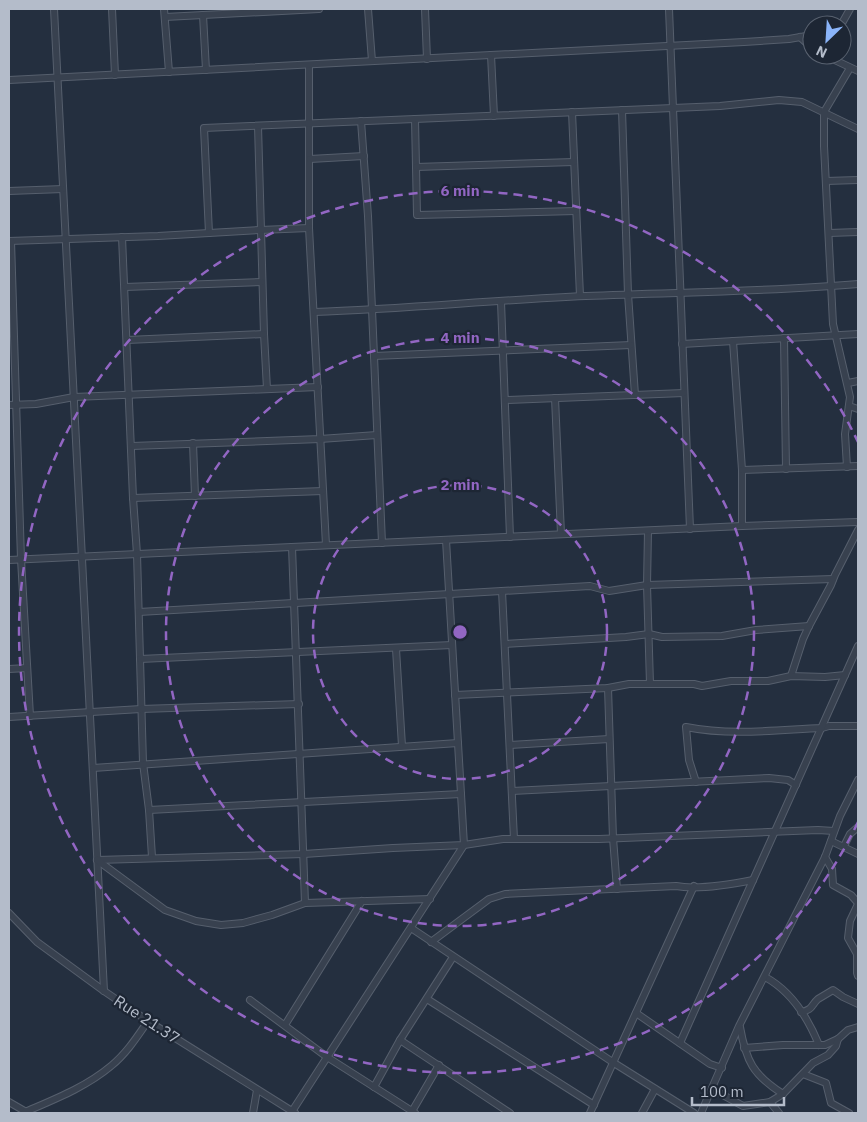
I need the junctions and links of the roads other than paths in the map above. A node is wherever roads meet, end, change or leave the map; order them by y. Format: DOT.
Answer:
graph roads {
  1 [pos="54,9"];
  2 [pos="112,9"];
  3 [pos="164,9"];
  4 [pos="319,9"];
  5 [pos="368,9"];
  6 [pos="425,9"];
  7 [pos="669,9"];
  8 [pos="266,10"];
  9 [pos="215,12"];
  10 [pos="203,15"];
  11 [pos="165,17"];
  12 [pos="800,37"];
  13 [pos="671,46"];
  14 [pos="491,55"];
  15 [pos="427,58"];
  16 [pos="372,62"];
  17 [pos="309,65"];
  18 [pos="844,65"];
  19 [pos="850,68"];
  20 [pos="206,70"];
  21 [pos="858,71"];
  22 [pos="169,72"];
  23 [pos="115,75"];
  24 [pos="58,78"];
  25 [pos="9,80"];
  26 [pos="672,108"];
  27 [pos="622,110"];
  28 [pos="572,112"];
  29 [pos="824,112"];
  30 [pos="494,116"];
  31 [pos="415,119"];
  32 [pos="361,122"];
  33 [pos="310,124"];
  34 [pos="258,126"];
  35 [pos="858,129"];
  36 [pos="364,156"];
  37 [pos="310,159"];
  38 [pos="574,162"];
  39 [pos="416,167"];
  40 [pos="858,180"];
  41 [pos="826,182"];
  42 [pos="63,189"];
  43 [pos="9,191"];
  44 [pos="576,211"];
  45 [pos="309,228"];
  46 [pos="260,230"];
  47 [pos="858,232"];
  48 [pos="209,233"];
  49 [pos="829,233"];
  50 [pos="122,237"];
  51 [pos="66,239"];
  52 [pos="10,241"];
  53 [pos="262,282"];
  54 [pos="858,284"];
  55 [pos="832,286"];
  56 [pos="124,287"];
  57 [pos="680,292"];
  58 [pos="628,294"];
  59 [pos="11,295"];
  60 [pos="580,296"];
  61 [pos="501,302"];
  62 [pos="372,310"];
  63 [pos="314,312"];
  64 [pos="264,334"];
  65 [pos="858,334"];
  66 [pos="836,335"];
  67 [pos="784,338"];
  68 [pos="127,340"];
  69 [pos="733,341"];
  70 [pos="682,344"];
  71 [pos="631,345"];
  72 [pos="12,348"];
  73 [pos="503,350"];
  74 [pos="374,356"];
  75 [pos="858,381"];
  76 [pos="848,383"];
  77 [pos="318,387"];
  78 [pos="267,389"];
  79 [pos="684,393"];
  80 [pos="129,395"];
  81 [pos="634,395"];
  82 [pos="74,397"];
  83 [pos="555,398"];
  84 [pos="505,400"];
  85 [pos="9,405"];
  86 [pos="17,405"];
  87 [pos="849,406"];
  88 [pos="858,409"];
  89 [pos="377,435"];
  90 [pos="320,439"];
  91 [pos="193,444"];
  92 [pos="132,446"];
  93 [pos="858,466"];
  94 [pos="847,467"];
  95 [pos="786,469"];
  96 [pos="742,470"];
  97 [pos="323,490"];
  98 [pos="195,496"];
  99 [pos="133,498"];
  100 [pos="858,522"];
  101 [pos="742,526"];
  102 [pos="690,529"];
  103 [pos="858,530"];
  104 [pos="648,531"];
  105 [pos="561,534"];
  106 [pos="510,537"];
  107 [pos="446,540"];
  108 [pos="382,543"];
  109 [pos="326,545"];
  110 [pos="292,547"];
  111 [pos="137,554"];
  112 [pos="82,556"];
  113 [pos="21,559"];
  114 [pos="9,560"];
  115 [pos="833,579"];
  116 [pos="648,585"];
  117 [pos="502,591"];
  118 [pos="449,593"];
  119 [pos="295,603"];
  120 [pos="139,612"];
  121 [pos="809,626"];
  122 [pos="649,634"];
  123 [pos="504,644"];
  124 [pos="452,646"];
  125 [pos="858,646"];
  126 [pos="396,649"];
  127 [pos="297,652"];
  128 [pos="140,659"];
  129 [pos="27,668"];
  130 [pos="9,669"];
  131 [pos="845,675"];
  132 [pos="791,676"];
  133 [pos="650,684"];
  134 [pos="608,688"];
  135 [pos="507,693"];
  136 [pos="455,695"];
  137 [pos="299,704"];
  138 [pos="142,709"];
  139 [pos="90,712"];
  140 [pos="30,716"];
  141 [pos="9,718"];
  142 [pos="858,726"];
  143 [pos="822,728"];
  144 [pos="609,739"];
  145 [pos="458,743"];
  146 [pos="510,745"];
  147 [pos="402,746"];
  148 [pos="300,753"];
  149 [pos="143,763"];
  150 [pos="93,768"];
  151 [pos="858,780"];
  152 [pos="696,782"];
  153 [pos="796,785"];
  154 [pos="611,786"];
  155 [pos="512,791"];
  156 [pos="461,794"];
  157 [pos="302,802"];
  158 [pos="149,810"];
  159 [pos="858,827"];
  160 [pos="834,831"];
  161 [pos="775,832"];
  162 [pos="613,838"];
  163 [pos="514,839"];
  164 [pos="831,841"];
  165 [pos="464,845"];
  166 [pos="844,846"];
  167 [pos="304,854"];
  168 [pos="858,854"];
  169 [pos="825,857"];
  170 [pos="152,858"];
  171 [pos="97,860"];
  172 [pos="753,880"];
  173 [pos="694,886"];
  174 [pos="617,889"];
  175 [pos="430,899"];
  176 [pos="362,901"];
  177 [pos="306,903"];
  178 [pos="858,904"];
  179 [pos="9,912"];
  180 [pos="410,928"];
  181 [pos="849,928"];
  182 [pos="858,929"];
  183 [pos="431,942"];
  184 [pos="453,957"];
  185 [pos="858,976"];
  186 [pos="764,977"];
  187 [pos="104,991"];
  188 [pos="427,999"];
  189 [pos="250,1000"];
  190 [pos="858,1004"];
  191 [pos="801,1012"];
  192 [pos="636,1013"];
  193 [pos="148,1021"];
  194 [pos="285,1025"];
  195 [pos="739,1026"];
  196 [pos="858,1027"];
  197 [pos="838,1039"];
  198 [pos="400,1040"];
  199 [pos="680,1043"];
  200 [pos="819,1045"];
  201 [pos="744,1048"];
  202 [pos="327,1057"];
  203 [pos="614,1063"];
  204 [pos="439,1064"];
  205 [pos="722,1068"];
  206 [pos="802,1074"];
  207 [pos="374,1087"];
  208 [pos="655,1089"];
  209 [pos="257,1090"];
  210 [pos="712,1090"];
  211 [pos="783,1094"];
  212 [pos="9,1102"];
  213 [pos="770,1102"];
  214 [pos="594,1106"];
  215 [pos="27,1113"];
  216 [pos="253,1113"];
  217 [pos="293,1113"];
  218 [pos="413,1113"];
  219 [pos="510,1113"];
  220 [pos="590,1113"];
  221 [pos="642,1113"];
  222 [pos="694,1113"];
  223 [pos="701,1113"];
  224 [pos="779,1113"];
  225 [pos="849,1113"];
  1 -- 24 [label="street"];
  2 -- 23 [label="street"];
  3 -- 11 [label="street"];
  4 -- 8 [label="street"];
  5 -- 16 [label="street"];
  6 -- 15 [label="street"];
  7 -- 13 [label="street"];
  8 -- 9 [label="street"];
  9 -- 10 [label="street"];
  10 -- 11 [label="street"];
  10 -- 20 [label="street"];
  11 -- 22 [label="street"];
  12 -- 13 [label="street"];
  13 -- 14 [label="street"];
  13 -- 26 [label="street"];
  14 -- 15 [label="street"];
  14 -- 30 [label="street"];
  15 -- 16 [label="street"];
  16 -- 17 [label="street"];
  17 -- 20 [label="street"];
  17 -- 33 [label="street"];
  18 -- 19 [label="street"];
  19 -- 21 [label="street"];
  19 -- 29 [label="street"];
  20 -- 22 [label="street"];
  22 -- 23 [label="street"];
  23 -- 24 [label="street"];
  24 -- 25 [label="street"];
  24 -- 42 [label="street"];
  26 -- 27 [label="street"];
  26 -- 29 [label="street"];
  26 -- 57 [label="street"];
  27 -- 28 [label="street"];
  27 -- 58 [label="street"];
  28 -- 30 [label="street"];
  28 -- 38 [label="street"];
  29 -- 35 [label="street"];
  29 -- 41 [label="street"];
  30 -- 31 [label="street"];
  31 -- 32 [label="street"];
  31 -- 39 [label="street"];
  32 -- 33 [label="street"];
  32 -- 36 [label="street"];
  33 -- 34 [label="street"];
  33 -- 37 [label="street"];
  34 -- 46 [label="street"];
  34 -- 48 [label="street"];
  36 -- 37 [label="street"];
  36 -- 62 [label="street"];
  37 -- 45 [label="street"];
  38 -- 39 [label="street"];
  38 -- 44 [label="street"];
  39 -- 44 [label="street"];
  40 -- 41 [label="street"];
  41 -- 49 [label="street"];
  42 -- 43 [label="street"];
  42 -- 51 [label="street"];
  44 -- 60 [label="street"];
  45 -- 46 [label="street"];
  45 -- 63 [label="street"];
  46 -- 48 [label="street"];
  46 -- 53 [label="street"];
  47 -- 49 [label="street"];
  48 -- 50 [label="street"];
  49 -- 55 [label="street"];
  50 -- 51 [label="street"];
  50 -- 56 [label="street"];
  51 -- 52 [label="street"];
  51 -- 82 [label="street"];
  52 -- 59 [label="street"];
  53 -- 56 [label="street"];
  53 -- 64 [label="street"];
  54 -- 55 [label="street"];
  55 -- 57 [label="street"];
  55 -- 66 [label="street"];
  56 -- 68 [label="street"];
  57 -- 58 [label="street"];
  57 -- 70 [label="street"];
  58 -- 60 [label="street"];
  58 -- 71 [label="street"];
  59 -- 72 [label="street"];
  60 -- 61 [label="street"];
  61 -- 62 [label="street"];
  61 -- 73 [label="street"];
  62 -- 63 [label="street"];
  62 -- 74 [label="street"];
  63 -- 77 [label="street"];
  64 -- 68 [label="street"];
  64 -- 78 [label="street"];
  65 -- 66 [label="street"];
  66 -- 67 [label="street"];
  66 -- 76 [label="street"];
  67 -- 69 [label="street"];
  67 -- 95 [label="street"];
  68 -- 80 [label="street"];
  69 -- 70 [label="street"];
  69 -- 96 [label="street"];
  70 -- 79 [label="street"];
  71 -- 73 [label="street"];
  71 -- 81 [label="street"];
  72 -- 86 [label="street"];
  73 -- 74 [label="street"];
  73 -- 84 [label="street"];
  74 -- 89 [label="street"];
  75 -- 76 [label="street"];
  76 -- 87 [label="street"];
  77 -- 78 [label="street"];
  77 -- 90 [label="street"];
  78 -- 80 [label="street"];
  79 -- 81 [label="street"];
  79 -- 102 [label="street"];
  80 -- 82 [label="street"];
  80 -- 92 [label="street"];
  81 -- 83 [label="street"];
  82 -- 86 [label="street"];
  82 -- 112 [label="street"];
  83 -- 84 [label="street"];
  83 -- 105 [label="street"];
  84 -- 106 [label="street"];
  85 -- 86 [label="street"];
  86 -- 113 [label="street"];
  87 -- 88 [label="street"];
  87 -- 94 [label="street"];
  89 -- 90 [label="street"];
  89 -- 108 [label="street"];
  90 -- 91 [label="street"];
  90 -- 97 [label="street"];
  91 -- 92 [label="street"];
  91 -- 98 [label="street"];
  92 -- 99 [label="street"];
  93 -- 94 [label="street"];
  94 -- 95 [label="street"];
  95 -- 96 [label="street"];
  96 -- 101 [label="street"];
  97 -- 98 [label="street"];
  97 -- 109 [label="street"];
  98 -- 99 [label="street"];
  99 -- 111 [label="street"];
  100 -- 101 [label="street"];
  101 -- 102 [label="street"];
  102 -- 104 [label="street"];
  103 -- 115 [label="street"];
  104 -- 105 [label="street"];
  104 -- 116 [label="street"];
  105 -- 106 [label="street"];
  106 -- 107 [label="street"];
  107 -- 108 [label="street"];
  107 -- 118 [label="street"];
  108 -- 109 [label="street"];
  109 -- 110 [label="street"];
  110 -- 111 [label="street"];
  110 -- 119 [label="street"];
  111 -- 112 [label="street"];
  111 -- 120 [label="street"];
  112 -- 113 [label="street"];
  112 -- 139 [label="street"];
  113 -- 114 [label="street"];
  113 -- 129 [label="street"];
  115 -- 116 [label="street"];
  115 -- 121 [label="street"];
  116 -- 117 [label="street"];
  116 -- 122 [label="street"];
  117 -- 118 [label="street"];
  117 -- 123 [label="street"];
  118 -- 119 [label="street"];
  118 -- 124 [label="street"];
  119 -- 120 [label="street"];
  119 -- 127 [label="street"];
  120 -- 128 [label="street"];
  121 -- 122 [label="street"];
  121 -- 132 [label="street"];
  122 -- 123 [label="street"];
  122 -- 133 [label="street"];
  123 -- 135 [label="street"];
  124 -- 126 [label="street"];
  124 -- 136 [label="street"];
  125 -- 131 [label="street"];
  126 -- 127 [label="street"];
  126 -- 147 [label="street"];
  127 -- 128 [label="street"];
  127 -- 137 [label="street"];
  128 -- 138 [label="street"];
  129 -- 130 [label="street"];
  129 -- 140 [label="street"];
  131 -- 132 [label="street"];
  131 -- 143 [label="street"];
  132 -- 133 [label="street"];
  133 -- 134 [label="street"];
  134 -- 135 [label="street"];
  134 -- 144 [label="street"];
  135 -- 136 [label="street"];
  135 -- 146 [label="street"];
  136 -- 145 [label="street"];
  137 -- 138 [label="street"];
  137 -- 148 [label="street"];
  138 -- 139 [label="street"];
  138 -- 149 [label="street"];
  139 -- 140 [label="street"];
  139 -- 150 [label="street"];
  140 -- 141 [label="street"];
  142 -- 143 [label="street"];
  143 -- 152 [label="street"];
  143 -- 153 [label="street"];
  144 -- 146 [label="street"];
  144 -- 154 [label="street"];
  145 -- 147 [label="street"];
  145 -- 156 [label="street"];
  146 -- 155 [label="street"];
  147 -- 148 [label="street"];
  148 -- 149 [label="street"];
  148 -- 157 [label="street"];
  149 -- 150 [label="street"];
  149 -- 158 [label="street"];
  150 -- 171 [label="street"];
  151 -- 160 [label="street"];
  152 -- 153 [label="street"];
  152 -- 154 [label="street"];
  153 -- 161 [label="street"];
  154 -- 155 [label="street"];
  154 -- 162 [label="street"];
  155 -- 163 [label="street"];
  156 -- 157 [label="street"];
  156 -- 165 [label="street"];
  157 -- 158 [label="street"];
  157 -- 167 [label="street"];
  158 -- 170 [label="street"];
  159 -- 166 [label="street"];
  160 -- 161 [label="street"];
  160 -- 164 [label="street"];
  161 -- 162 [label="street"];
  161 -- 172 [label="street"];
  162 -- 163 [label="street"];
  162 -- 174 [label="street"];
  163 -- 165 [label="street"];
  164 -- 166 [label="street"];
  164 -- 169 [label="street"];
  165 -- 167 [label="street"];
  165 -- 175 [label="street"];
  166 -- 168 [label="street"];
  167 -- 170 [label="street"];
  167 -- 177 [label="street"];
  169 -- 178 [label="street"];
  169 -- 186 [label="street"];
  170 -- 171 [label="street"];
  171 -- 177 [label="street"];
  171 -- 187 [label="street"];
  172 -- 173 [label="street"];
  172 -- 199 [label="street"];
  173 -- 174 [label="street"];
  173 -- 192 [label="street"];
  174 -- 183 [label="street"];
  175 -- 176 [label="street"];
  175 -- 180 [label="street"];
  176 -- 177 [label="street"];
  176 -- 194 [label="street"];
  178 -- 181 [label="street"];
  179 -- 187 [label="street, Rue 21.37"];
  180 -- 183 [label="street"];
  180 -- 202 [label="street"];
  181 -- 182 [label="street"];
  181 -- 185 [label="street"];
  183 -- 184 [label="street"];
  184 -- 188 [label="street"];
  184 -- 203 [label="street"];
  186 -- 191 [label="street"];
  186 -- 195 [label="street"];
  187 -- 193 [label="street, Rue 21.37"];
  188 -- 198 [label="street"];
  188 -- 214 [label="street"];
  189 -- 194 [label="street"];
  190 -- 191 [label="street"];
  191 -- 200 [label="street"];
  192 -- 199 [label="street"];
  192 -- 203 [label="street"];
  193 -- 209 [label="street, Rue 21.37"];
  193 -- 215 [label="street"];
  194 -- 202 [label="street"];
  195 -- 201 [label="street"];
  195 -- 205 [label="street"];
  196 -- 197 [label="street"];
  197 -- 200 [label="street"];
  197 -- 206 [label="street"];
  198 -- 204 [label="street"];
  198 -- 207 [label="street"];
  199 -- 205 [label="street"];
  200 -- 201 [label="street"];
  201 -- 211 [label="street"];
  202 -- 207 [label="street"];
  202 -- 217 [label="street"];
  203 -- 208 [label="street"];
  203 -- 214 [label="street"];
  204 -- 218 [label="street"];
  204 -- 219 [label="street"];
  205 -- 210 [label="street"];
  206 -- 211 [label="street"];
  206 -- 225 [label="street"];
  207 -- 218 [label="street"];
  208 -- 221 [label="street"];
  208 -- 222 [label="street"];
  209 -- 216 [label="street"];
  209 -- 217 [label="street, Rue 21.37"];
  210 -- 213 [label="street"];
  210 -- 223 [label="street"];
  211 -- 213 [label="street"];
  212 -- 215 [label="street"];
  213 -- 224 [label="street"];
  214 -- 220 [label="street"];
}
